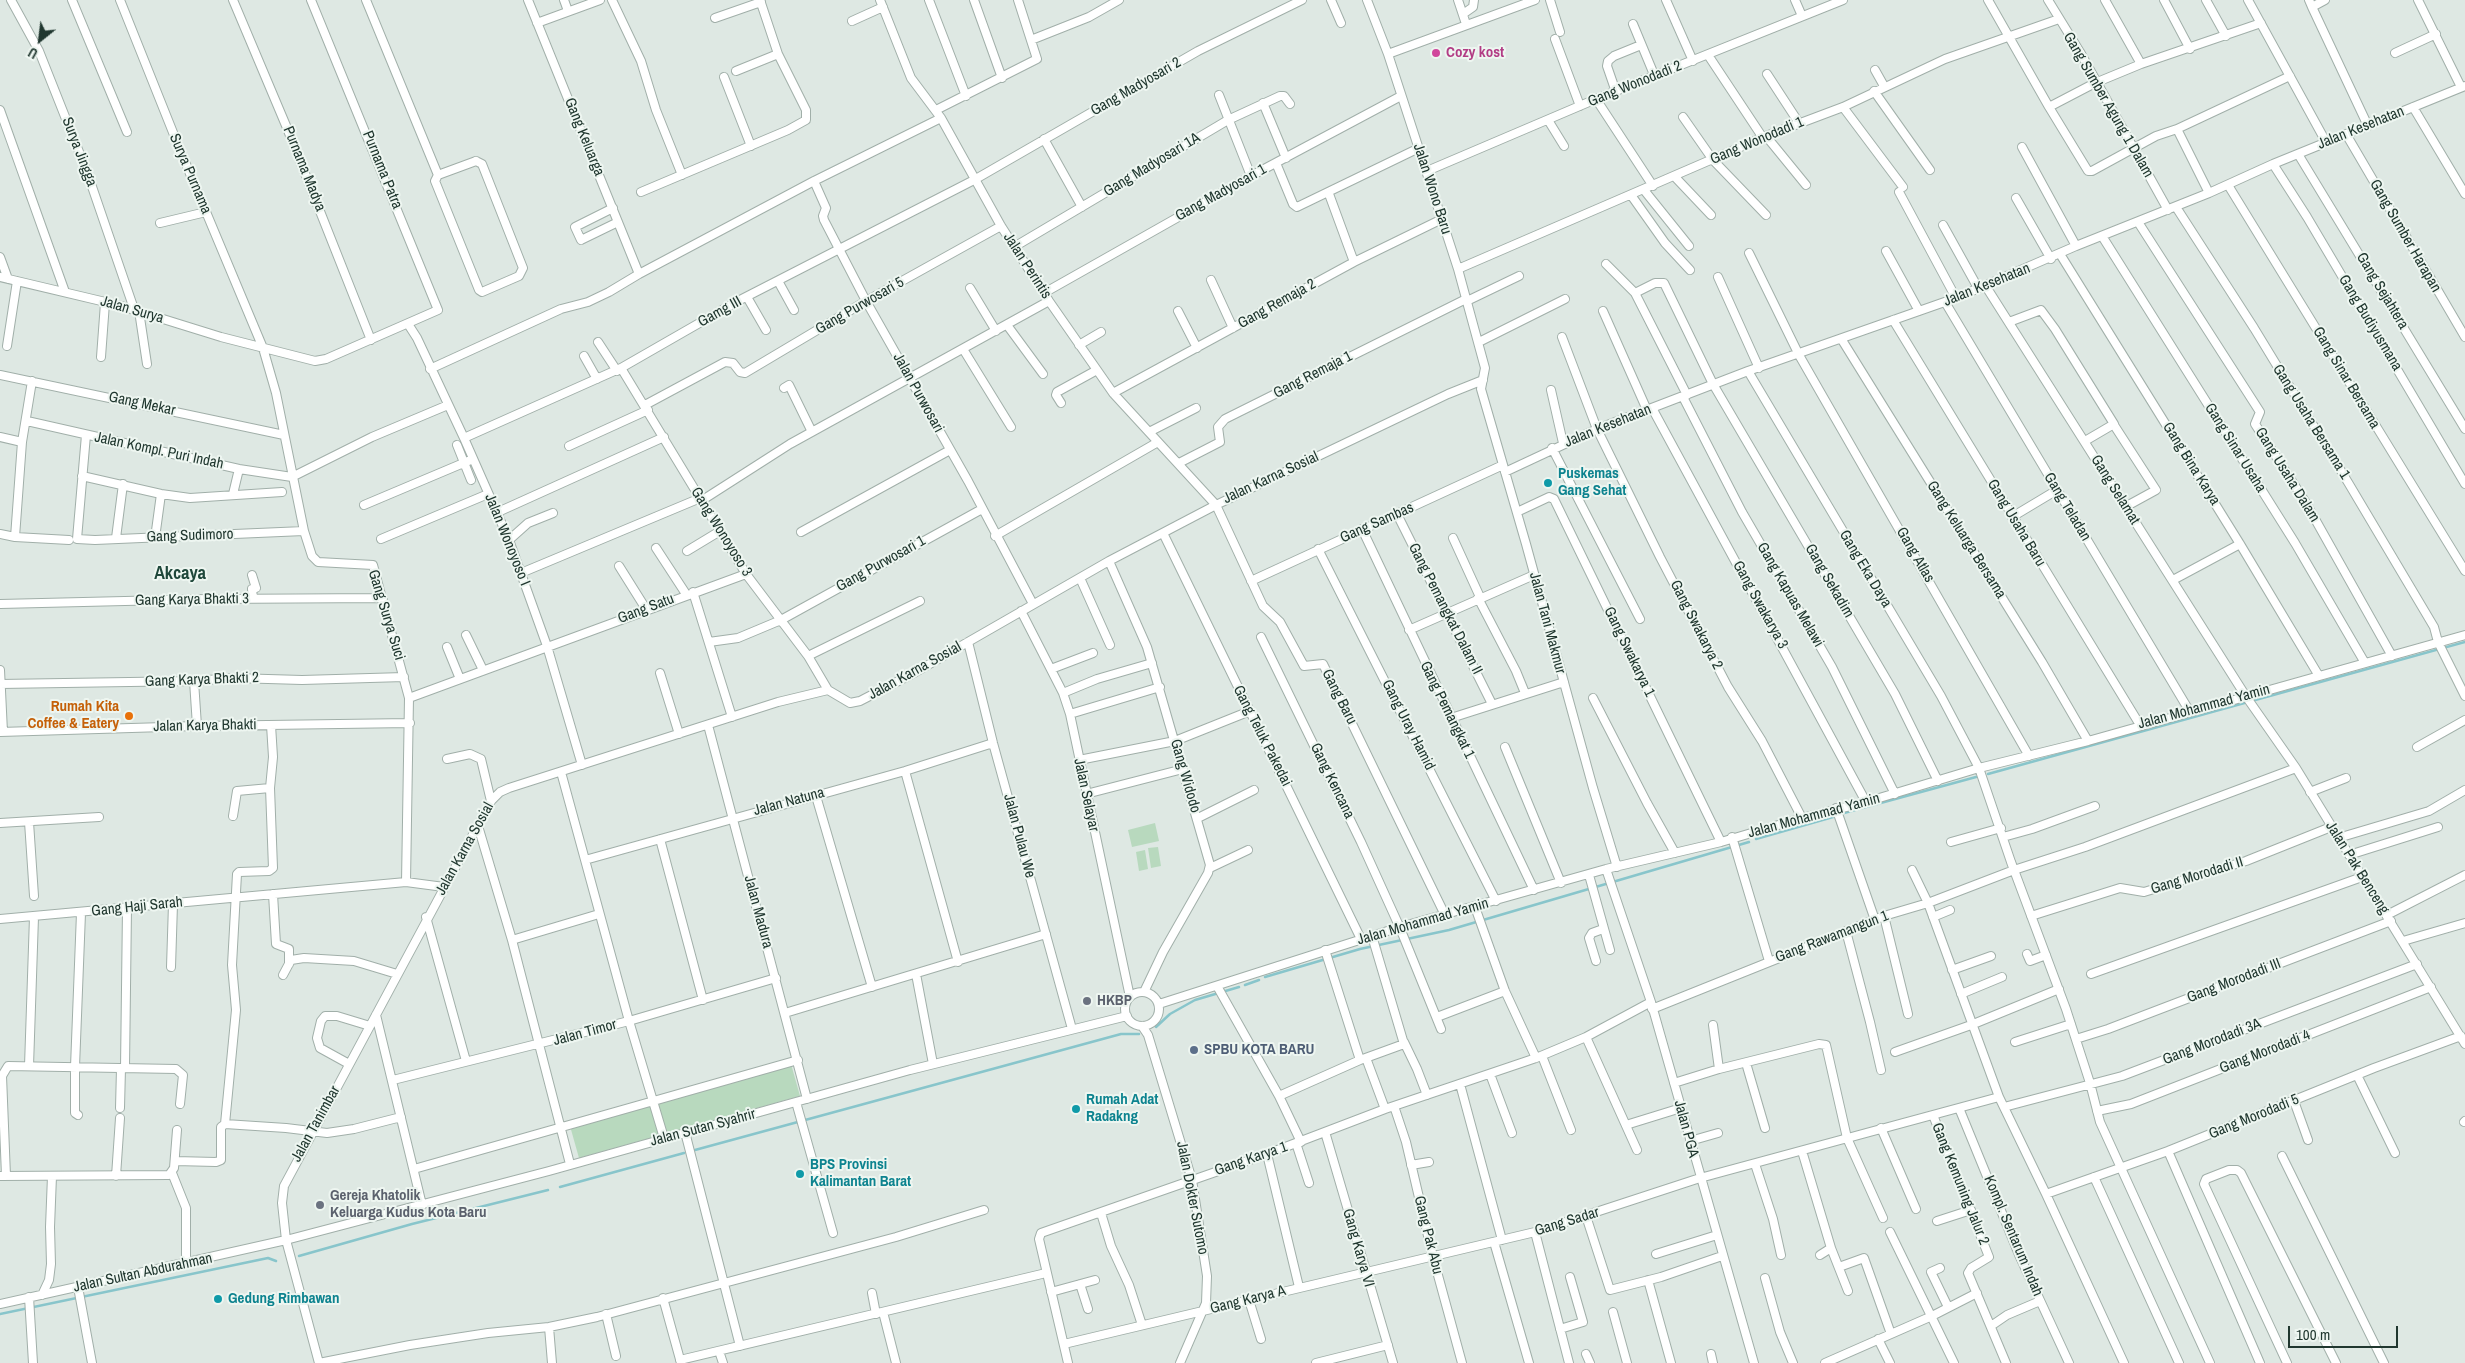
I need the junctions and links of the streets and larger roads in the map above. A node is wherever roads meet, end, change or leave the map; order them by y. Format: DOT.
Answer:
graph roads {
  1 [pos="10,0"];
  2 [pos="72,0"];
  3 [pos="120,0"];
  4 [pos="233,0"];
  5 [pos="311,0"];
  6 [pos="366,0"];
  7 [pos="528,0"];
  8 [pos="564,0"];
  9 [pos="600,0"];
  10 [pos="612,0"];
  11 [pos="929,0"];
  12 [pos="974,0"];
  13 [pos="1018,0"];
  14 [pos="1120,0"];
  15 [pos="1302,0"];
  16 [pos="1331,0"];
  17 [pos="1367,0"];
  18 [pos="1458,0"];
  19 [pos="1474,0"];
  20 [pos="1535,0"];
  21 [pos="1550,0"];
  22 [pos="1666,0"];
  23 [pos="1795,0"];
  24 [pos="1843,0"];
  25 [pos="1988,0"];
  26 [pos="2048,0"];
  27 [pos="2105,0"];
  28 [pos="2164,0"];
  29 [pos="2206,0"];
  30 [pos="2248,0"];
  31 [pos="2325,0"];
  32 [pos="2418,0"];
  33 [pos="761,1"];
  34 [pos="2310,3"];
  35 [pos="881,4"];
  36 [pos="568,11"];
  37 [pos="1463,14"];
  38 [pos="1802,16"];
  39 [pos="715,18"];
  40 [pos="2059,19"];
  41 [pos="852,21"];
  42 [pos="537,23"];
  43 [pos="1341,23"];
  44 [pos="2261,23"];
  45 [pos="1466,24"];
  46 [pos="1632,24"];
  47 [pos="1560,32"];
  48 [pos="2436,34"];
  49 [pos="2007,36"];
  50 [pos="2226,36"];
  51 [pos="1031,40"];
  52 [pos="1555,40"];
  53 [pos="1641,45"];
  54 [pos="2190,49"];
  55 [pos="2395,53"];
  56 [pos="778,54"];
  57 [pos="1388,54"];
  58 [pos="1708,55"];
  59 [pos="1693,61"];
  60 [pos="2141,64"];
  61 [pos="1875,70"];
  62 [pos="736,71"];
  63 [pos="1767,74"];
  64 [pos="2290,76"];
  65 [pos="724,77"];
  66 [pos="1655,77"];
  67 [pos="1002,78"];
  68 [pos="2095,83"];
  69 [pos="1884,86"];
  70 [pos="2463,86"];
  71 [pos="1874,91"];
  72 [pos="1616,92"];
  73 [pos="1219,95"];
  74 [pos="966,96"];
  75 [pos="1401,96"];
  76 [pos="1596,99"];
  77 [pos="1263,103"];
  78 [pos="1290,104"];
  79 [pos="1580,106"];
  80 [pos="1843,107"];
  81 [pos="2049,107"];
  82 [pos="2413,107"];
  83 [pos="0,110"];
  84 [pos="936,110"];
  85 [pos="1683,117"];
  86 [pos="941,118"];
  87 [pos="1228,120"];
  88 [pos="1548,120"];
  89 [pos="1799,123"];
  90 [pos="2368,126"];
  91 [pos="2178,129"];
  92 [pos="126,132"];
  93 [pos="2346,134"];
  94 [pos="1765,137"];
  95 [pos="1044,139"];
  96 [pos="2326,142"];
  97 [pos="751,146"];
  98 [pos="1564,146"];
  99 [pos="1419,148"];
  100 [pos="2022,148"];
  101 [pos="2133,148"];
  102 [pos="2298,154"];
  103 [pos="1286,158"];
  104 [pos="1713,160"];
  105 [pos="1276,163"];
  106 [pos="2273,164"];
  107 [pos="1930,170"];
  108 [pos="1427,171"];
  109 [pos="438,175"];
  110 [pos="682,175"];
  111 [pos="1251,176"];
  112 [pos="1675,177"];
  113 [pos="974,180"];
  114 [pos="814,181"];
  115 [pos="1806,185"];
  116 [pos="2228,185"];
  117 [pos="1653,186"];
  118 [pos="1644,190"];
  119 [pos="641,192"];
  120 [pos="2209,193"];
  121 [pos="1330,194"];
  122 [pos="2465,194"];
  123 [pos="1631,195"];
  124 [pos="2016,198"];
  125 [pos="1082,207"];
  126 [pos="613,208"];
  127 [pos="2172,208"];
  128 [pos="206,212"];
  129 [pos="1711,215"];
  130 [pos="1766,215"];
  131 [pos="1442,219"];
  132 [pos="618,222"];
  133 [pos="2138,222"];
  134 [pos="160,224"];
  135 [pos="1943,225"];
  136 [pos="1001,226"];
  137 [pos="2102,236"];
  138 [pos="1014,246"];
  139 [pos="1688,246"];
  140 [pos="2076,246"];
  141 [pos="840,250"];
  142 [pos="1886,251"];
  143 [pos="1750,252"];
  144 [pos="2060,254"];
  145 [pos="0,257"];
  146 [pos="2051,258"];
  147 [pos="1354,262"];
  148 [pos="1606,264"];
  149 [pos="1458,269"];
  150 [pos="1690,270"];
  151 [pos="639,274"];
  152 [pos="1520,276"];
  153 [pos="1718,277"];
  154 [pos="4,278"];
  155 [pos="1211,280"];
  156 [pos="17,281"];
  157 [pos="778,281"];
  158 [pos="1981,286"];
  159 [pos="970,288"];
  160 [pos="65,292"];
  161 [pos="1044,293"];
  162 [pos="1636,293"];
  163 [pos="747,296"];
  164 [pos="1956,298"];
  165 [pos="1565,299"];
  166 [pos="1466,300"];
  167 [pos="866,301"];
  168 [pos="1048,301"];
  169 [pos="1945,302"];
  170 [pos="105,303"];
  171 [pos="137,310"];
  172 [pos="794,310"];
  173 [pos="1178,311"];
  174 [pos="1603,311"];
  175 [pos="1919,311"];
  176 [pos="1893,320"];
  177 [pos="2009,322"];
  178 [pos="408,324"];
  179 [pos="1007,325"];
  180 [pos="1233,328"];
  181 [pos="766,330"];
  182 [pos="996,332"];
  183 [pos="1102,332"];
  184 [pos="1562,337"];
  185 [pos="2465,337"];
  186 [pos="371,340"];
  187 [pos="1842,340"];
  188 [pos="598,342"];
  189 [pos="1478,342"];
  190 [pos="1079,345"];
  191 [pos="7,346"];
  192 [pos="263,348"];
  193 [pos="1197,348"];
  194 [pos="963,349"];
  195 [pos="1800,354"];
  196 [pos="584,356"];
  197 [pos="101,357"];
  198 [pos="147,364"];
  199 [pos="1759,368"];
  200 [pos="430,369"];
  201 [pos="619,369"];
  202 [pos="1097,370"];
  203 [pos="1748,372"];
  204 [pos="1043,374"];
  205 [pos="0,375"];
  206 [pos="910,378"];
  207 [pos="598,379"];
  208 [pos="1483,380"];
  209 [pos="32,381"];
  210 [pos="1713,384"];
  211 [pos="784,388"];
  212 [pos="1551,390"];
  213 [pos="1114,394"];
  214 [pos="1685,396"];
  215 [pos="1061,403"];
  216 [pos="448,404"];
  217 [pos="647,408"];
  218 [pos="1196,408"];
  219 [pos="1649,409"];
  220 [pos="27,421"];
  221 [pos="2114,425"];
  222 [pos="1011,427"];
  223 [pos="1597,429"];
  224 [pos="2465,429"];
  225 [pos="812,432"];
  226 [pos="1149,432"];
  227 [pos="284,435"];
  228 [pos="86,436"];
  229 [pos="0,437"];
  230 [pos="664,437"];
  231 [pos="464,438"];
  232 [pos="2085,441"];
  233 [pos="22,442"];
  234 [pos="1158,442"];
  235 [pos="1563,443"];
  236 [pos="457,445"];
  237 [pos="568,446"];
  238 [pos="1552,448"];
  239 [pos="950,450"];
  240 [pos="473,459"];
  241 [pos="464,463"];
  242 [pos="1179,463"];
  243 [pos="239,469"];
  244 [pos="1504,469"];
  245 [pos="82,476"];
  246 [pos="292,477"];
  247 [pos="471,480"];
  248 [pos="123,484"];
  249 [pos="2465,484"];
  250 [pos="2057,490"];
  251 [pos="282,492"];
  252 [pos="161,494"];
  253 [pos="233,494"];
  254 [pos="488,494"];
  255 [pos="700,500"];
  256 [pos="364,505"];
  257 [pos="1216,505"];
  258 [pos="2125,507"];
  259 [pos="982,509"];
  260 [pos="498,512"];
  261 [pos="1517,512"];
  262 [pos="553,513"];
  263 [pos="1397,514"];
  264 [pos="2012,517"];
  265 [pos="1362,530"];
  266 [pos="304,531"];
  267 [pos="720,531"];
  268 [pos="801,532"];
  269 [pos="1163,533"];
  270 [pos="0,534"];
  271 [pos="995,536"];
  272 [pos="15,537"];
  273 [pos="116,538"];
  274 [pos="156,538"];
  275 [pos="1453,538"];
  276 [pos="381,539"];
  277 [pos="73,540"];
  278 [pos="509,540"];
  279 [pos="2240,544"];
  280 [pos="656,548"];
  281 [pos="1318,550"];
  282 [pos="687,551"];
  283 [pos="1109,561"];
  284 [pos="619,566"];
  285 [pos="2465,571"];
  286 [pos="521,573"];
  287 [pos="746,574"];
  288 [pos="252,575"];
  289 [pos="1534,575"];
  290 [pos="1080,578"];
  291 [pos="2173,580"];
  292 [pos="1251,581"];
  293 [pos="689,593"];
  294 [pos="383,598"];
  295 [pos="1479,598"];
  296 [pos="253,599"];
  297 [pos="920,601"];
  298 [pos="0,604"];
  299 [pos="1033,604"];
  300 [pos="646,609"];
  301 [pos="1021,611"];
  302 [pos="1446,612"];
  303 [pos="1640,619"];
  304 [pos="781,620"];
  305 [pos="1409,630"];
  306 [pos="2465,635"];
  307 [pos="466,636"];
  308 [pos="1261,637"];
  309 [pos="709,642"];
  310 [pos="968,642"];
  311 [pos="2438,642"];
  312 [pos="1110,645"];
  313 [pos="547,646"];
  314 [pos="448,648"];
  315 [pos="1092,653"];
  316 [pos="808,656"];
  317 [pos="2392,656"];
  318 [pos="1152,663"];
  319 [pos="2365,663"];
  320 [pos="1051,669"];
  321 [pos="0,670"];
  322 [pos="483,670"];
  323 [pos="660,674"];
  324 [pos="2318,676"];
  325 [pos="404,677"];
  326 [pos="460,679"];
  327 [pos="194,681"];
  328 [pos="1564,682"];
  329 [pos="0,684"];
  330 [pos="1160,687"];
  331 [pos="828,690"];
  332 [pos="1064,693"];
  333 [pos="1526,693"];
  334 [pos="2245,696"];
  335 [pos="2465,696"];
  336 [pos="409,698"];
  337 [pos="1593,698"];
  338 [pos="1492,704"];
  339 [pos="1250,711"];
  340 [pos="2190,712"];
  341 [pos="1070,714"];
  342 [pos="732,717"];
  343 [pos="1450,718"];
  344 [pos="2465,720"];
  345 [pos="410,723"];
  346 [pos="271,725"];
  347 [pos="708,725"];
  348 [pos="2140,725"];
  349 [pos="197,726"];
  350 [pos="2,732"];
  351 [pos="679,734"];
  352 [pos="1175,741"];
  353 [pos="2088,741"];
  354 [pos="993,743"];
  355 [pos="1505,747"];
  356 [pos="2417,748"];
  357 [pos="2029,756"];
  358 [pos="447,759"];
  359 [pos="1079,760"];
  360 [pos="582,765"];
  361 [pos="1979,768"];
  362 [pos="2296,768"];
  363 [pos="1183,769"];
  364 [pos="905,771"];
  365 [pos="561,772"];
  366 [pos="2346,778"];
  367 [pos="1938,781"];
  368 [pos="270,788"];
  369 [pos="1254,790"];
  370 [pos="2465,790"];
  371 [pos="2310,792"];
  372 [pos="1086,794"];
  373 [pos="1895,794"];
  374 [pos="816,796"];
  375 [pos="491,801"];
  376 [pos="1866,802"];
  377 [pos="2095,806"];
  378 [pos="1836,808"];
  379 [pos="233,816"];
  380 [pos="99,817"];
  381 [pos="732,817"];
  382 [pos="1198,818"];
  383 [pos="1802,818"];
  384 [pos="30,822"];
  385 [pos="0,823"];
  386 [pos="478,826"];
  387 [pos="2331,827"];
  388 [pos="2438,827"];
  389 [pos="2001,828"];
  390 [pos="2003,837"];
  391 [pos="1732,838"];
  392 [pos="2338,838"];
  393 [pos="660,840"];
  394 [pos="1721,842"];
  395 [pos="1951,842"];
  396 [pos="1248,850"];
  397 [pos="1675,853"];
  398 [pos="2349,855"];
  399 [pos="585,860"];
  400 [pos="1617,866"];
  401 [pos="1210,868"];
  402 [pos="1606,870"];
  403 [pos="1912,870"];
  404 [pos="2014,870"];
  405 [pos="1589,875"];
  406 [pos="2465,875"];
  407 [pos="2362,877"];
  408 [pos="406,882"];
  409 [pos="1561,883"];
  410 [pos="444,887"];
  411 [pos="1534,890"];
  412 [pos="273,894"];
  413 [pos="34,896"];
  414 [pos="238,898"];
  415 [pos="1496,901"];
  416 [pos="1928,903"];
  417 [pos="173,904"];
  418 [pos="1475,907"];
  419 [pos="127,908"];
  420 [pos="1950,910"];
  421 [pos="81,913"];
  422 [pos="600,914"];
  423 [pos="1445,915"];
  424 [pos="1884,916"];
  425 [pos="2031,916"];
  426 [pos="34,917"];
  427 [pos="426,917"];
  428 [pos="1933,917"];
  429 [pos="2389,918"];
  430 [pos="0,919"];
  431 [pos="1875,920"];
  432 [pos="2465,923"];
  433 [pos="1400,927"];
  434 [pos="1603,929"];
  435 [pos="1846,931"];
  436 [pos="1046,934"];
  437 [pos="1372,936"];
  438 [pos="1361,939"];
  439 [pos="512,940"];
  440 [pos="2403,940"];
  441 [pos="1325,950"];
  442 [pos="1610,950"];
  443 [pos="2027,954"];
  444 [pos="2046,955"];
  445 [pos="1991,956"];
  446 [pos="1596,961"];
  447 [pos="1769,961"];
  448 [pos="958,962"];
  449 [pos="289,964"];
  450 [pos="2417,964"];
  451 [pos="171,967"];
  452 [pos="1952,970"];
  453 [pos="397,974"];
  454 [pos="916,974"];
  455 [pos="2091,974"];
  456 [pos="283,975"];
  457 [pos="2002,977"];
  458 [pos="776,978"];
  459 [pos="1217,986"];
  460 [pos="872,987"];
  461 [pos="2431,987"];
  462 [pos="2059,989"];
  463 [pos="1147,990"];
  464 [pos="1505,991"];
  465 [pos="1130,993"];
  466 [pos="1961,994"];
  467 [pos="703,1000"];
  468 [pos="1161,1005"];
  469 [pos="1651,1006"];
  470 [pos="786,1013"];
  471 [pos="1908,1014"];
  472 [pos="376,1015"];
  473 [pos="1124,1015"];
  474 [pos="1437,1017"];
  475 [pos="629,1021"];
  476 [pos="2071,1024"];
  477 [pos="1713,1025"];
  478 [pos="1971,1025"];
  479 [pos="370,1026"];
  480 [pos="1146,1028"];
  481 [pos="1072,1029"];
  482 [pos="1441,1029"];
  483 [pos="2461,1036"];
  484 [pos="1586,1037"];
  485 [pos="2076,1039"];
  486 [pos="1404,1042"];
  487 [pos="2014,1042"];
  488 [pos="540,1044"];
  489 [pos="2465,1044"];
  490 [pos="1895,1052"];
  491 [pos="1539,1057"];
  492 [pos="1363,1059"];
  493 [pos="798,1060"];
  494 [pos="466,1061"];
  495 [pos="1746,1063"];
  496 [pos="350,1064"];
  497 [pos="933,1064"];
  498 [pos="29,1066"];
  499 [pos="75,1067"];
  500 [pos="123,1068"];
  501 [pos="1719,1069"];
  502 [pos="1880,1070"];
  503 [pos="1490,1074"];
  504 [pos="2357,1076"];
  505 [pos="393,1080"];
  506 [pos="1674,1083"];
  507 [pos="2090,1083"];
  508 [pos="1460,1084"];
  509 [pos="1427,1095"];
  510 [pos="1279,1096"];
  511 [pos="1999,1097"];
  512 [pos="807,1099"];
  513 [pos="2294,1101"];
  514 [pos="654,1102"];
  515 [pos="796,1102"];
  516 [pos="180,1104"];
  517 [pos="1394,1106"];
  518 [pos="2004,1107"];
  519 [pos="120,1108"];
  520 [pos="1681,1108"];
  521 [pos="1959,1108"];
  522 [pos="1385,1109"];
  523 [pos="2097,1111"];
  524 [pos="78,1115"];
  525 [pos="1933,1115"];
  526 [pos="401,1117"];
  527 [pos="120,1118"];
  528 [pos="226,1124"];
  529 [pos="1626,1125"];
  530 [pos="561,1128"];
  531 [pos="1765,1128"];
  532 [pos="1881,1128"];
  533 [pos="177,1130"];
  534 [pos="1571,1130"];
  535 [pos="312,1132"];
  536 [pos="685,1132"];
  537 [pos="1325,1132"];
  538 [pos="1512,1133"];
  539 [pos="1718,1133"];
  540 [pos="664,1138"];
  541 [pos="1847,1138"];
  542 [pos="2308,1140"];
  543 [pos="1690,1141"];
  544 [pos="1298,1143"];
  545 [pos="1637,1150"];
  546 [pos="1802,1151"];
  547 [pos="2168,1151"];
  548 [pos="2395,1153"];
  549 [pos="1267,1154"];
  550 [pos="2282,1156"];
  551 [pos="175,1161"];
  552 [pos="1429,1162"];
  553 [pos="570,1164"];
  554 [pos="1755,1164"];
  555 [pos="1411,1165"];
  556 [pos="2121,1168"];
  557 [pos="414,1169"];
  558 [pos="172,1173"];
  559 [pos="3,1176"];
  560 [pos="52,1176"];
  561 [pos="116,1176"];
  562 [pos="2094,1177"];
  563 [pos="1700,1178"];
  564 [pos="1192,1180"];
  565 [pos="1309,1183"];
  566 [pos="2046,1194"];
  567 [pos="422,1205"];
  568 [pos="1916,1209"];
  569 [pos="984,1210"];
  570 [pos="1971,1210"];
  571 [pos="1101,1213"];
  572 [pos="1586,1216"];
  573 [pos="1884,1218"];
  574 [pos="1938,1221"];
  575 [pos="1535,1232"];
  576 [pos="1890,1232"];
  577 [pos="833,1233"];
  578 [pos="1717,1235"];
  579 [pos="286,1240"];
  580 [pos="1498,1241"];
  581 [pos="1831,1248"];
  582 [pos="1656,1254"];
  583 [pos="1781,1254"];
  584 [pos="1820,1255"];
  585 [pos="1722,1256"];
  586 [pos="1433,1257"];
  587 [pos="186,1264"];
  588 [pos="1839,1267"];
  589 [pos="1940,1268"];
  590 [pos="1046,1273"];
  591 [pos="1365,1274"];
  592 [pos="1570,1277"];
  593 [pos="1765,1278"];
  594 [pos="1095,1280"];
  595 [pos="1648,1280"];
  596 [pos="724,1282"];
  597 [pos="1080,1284"];
  598 [pos="1300,1287"];
  599 [pos="78,1288"];
  600 [pos="1848,1291"];
  601 [pos="1051,1292"];
  602 [pos="872,1293"];
  603 [pos="1977,1293"];
  604 [pos="42,1295"];
  605 [pos="29,1298"];
  606 [pos="663,1298"];
  607 [pos="1249,1300"];
  608 [pos="2040,1301"];
  609 [pos="0,1304"];
  610 [pos="1948,1307"];
  611 [pos="1088,1309"];
  612 [pos="1202,1311"];
  613 [pos="1613,1312"];
  614 [pos="880,1313"];
  615 [pos="606,1314"];
  616 [pos="1932,1316"];
  617 [pos="549,1326"];
  618 [pos="1142,1326"];
  619 [pos="1991,1326"];
  620 [pos="1560,1329"];
  621 [pos="1891,1334"];
  622 [pos="1261,1339"];
  623 [pos="1878,1339"];
  624 [pos="1064,1344"];
  625 [pos="1388,1345"];
  626 [pos="740,1346"];
  627 [pos="719,1351"];
  628 [pos="1586,1354"];
  629 [pos="1711,1354"];
  630 [pos="1844,1354"];
  631 [pos="616,1356"];
  632 [pos="681,1362"];
  633 [pos="33,1363"];
  634 [pos="92,1363"];
  635 [pos="319,1363"];
  636 [pos="552,1363"];
  637 [pos="723,1363"];
  638 [pos="896,1363"];
  639 [pos="1068,1363"];
  640 [pos="1180,1363"];
  641 [pos="1316,1363"];
  642 [pos="1393,1363"];
  643 [pos="1462,1363"];
  644 [pos="1529,1363"];
  645 [pos="1569,1363"];
  646 [pos="1590,1363"];
  647 [pos="1627,1363"];
  648 [pos="1671,1363"];
  649 [pos="1713,1363"];
  650 [pos="1754,1363"];
  651 [pos="1793,1363"];
  652 [pos="1825,1363"];
  653 [pos="1848,1363"];
  654 [pos="1890,1363"];
  655 [pos="1954,1363"];
  656 [pos="2005,1363"];
  657 [pos="2069,1363"];
  658 [pos="2124,1363"];
  659 [pos="2179,1363"];
  660 [pos="2210,1363"];
  661 [pos="2260,1363"];
  662 [pos="2287,1363"];
  663 [pos="2336,1363"];
  664 [pos="2384,1363"];
  1 -- 171 [label="street, Surya Jingga"];
  2 -- 92 [label="street"];
  3 -- 128 [label="street, Surya Purnama"];
  4 -- 186 [label="street, Purnama Madya"];
  5 -- 178 [label="street, Purnama Patra"];
  6 -- 109 [label="street"];
  7 -- 42 [label="street, Gang Keluarga"];
  8 -- 36 [label="street"];
  9 -- 36 [label="street"];
  10 -- 110 [label="street"];
  11 -- 74 [label="street"];
  12 -- 67 [label="street"];
  13 -- 51 [label="street"];
  14 -- 51 [label="street"];
  15 -- 95 [label="street, Gang Madyosari 2"];
  16 -- 43 [label="street"];
  17 -- 57 [label="street, Jalan Wono Baru"];
  18 -- 37 [label="street"];
  19 -- 37 [label="street"];
  20 -- 45 [label="street"];
  21 -- 47 [label="street"];
  22 -- 59 [label="street"];
  23 -- 38 [label="street"];
  24 -- 38 [label="street, Gang Wonodadi 2"];
  25 -- 49 [label="street"];
  26 -- 40 [label="street, Gang Sumber Agung 1 Dalam"];
  27 -- 60 [label="street"];
  28 -- 54 [label="street"];
  29 -- 50 [label="street"];
  30 -- 44 [label="street"];
  31 -- 34 [label="street"];
  32 -- 48 [label="street"];
  33 -- 39 [label="street"];
  33 -- 56 [label="street"];
  34 -- 90 [label="street"];
  35 -- 41 [label="street"];
  35 -- 84 [label="street, Jalan Perintis"];
  36 -- 42 [label="street"];
  37 -- 45 [label="street"];
  38 -- 58 [label="street, Gang Wonodadi 2"];
  40 -- 49 [label="street, Gang Wonodadi 1"];
  40 -- 68 [label="street, Gang Sumber Agung 1 Dalam"];
  42 -- 126 [label="street, Gang Keluarga"];
  44 -- 50 [label="street"];
  44 -- 64 [label="street"];
  45 -- 57 [label="street"];
  46 -- 53 [label="street"];
  48 -- 55 [label="street"];
  48 -- 70 [label="street"];
  49 -- 69 [label="street, Gang Wonodadi 1"];
  49 -- 81 [label="street"];
  50 -- 54 [label="street"];
  51 -- 67 [label="street"];
  52 -- 79 [label="street"];
  53 -- 66 [label="street"];
  53 -- 72 [label="street"];
  54 -- 60 [label="street"];
  56 -- 62 [label="street"];
  56 -- 97 [label="street"];
  57 -- 75 [label="street, Jalan Wono Baru"];
  58 -- 59 [label="street, Gang Wonodadi 2"];
  58 -- 94 [label="street"];
  59 -- 66 [label="street, Gang Wonodadi 2"];
  60 -- 68 [label="street"];
  61 -- 69 [label="street"];
  63 -- 89 [label="street"];
  64 -- 91 [label="street"];
  64 -- 96 [label="street"];
  65 -- 97 [label="street"];
  66 -- 72 [label="street, Gang Wonodadi 2"];
  67 -- 74 [label="street"];
  68 -- 81 [label="street"];
  68 -- 101 [label="street, Gang Sumber Agung 1 Dalam"];
  69 -- 71 [label="street, Gang Wonodadi 1"];
  70 -- 82 [label="street, Jalan Kesehatan"];
  71 -- 80 [label="street, Gang Wonodadi 1"];
  71 -- 107 [label="street"];
  72 -- 76 [label="street, Gang Wonodadi 2"];
  73 -- 87 [label="street"];
  74 -- 84 [label="street"];
  75 -- 99 [label="street, Jalan Wono Baru"];
  75 -- 103 [label="street, Gang Madyosari 1"];
  76 -- 79 [label="street, Gang Wonodadi 2"];
  76 -- 117 [label="street"];
  77 -- 78 [label="street, Gang Madyosari 1A"];
  77 -- 87 [label="street, Gang Madyosari 1A"];
  77 -- 103 [label="street"];
  79 -- 88 [label="street, Gang Wonodadi 2"];
  80 -- 89 [label="street, Gang Wonodadi 1"];
  80 -- 164 [label="street"];
  81 -- 101 [label="street"];
  82 -- 90 [label="street, Jalan Kesehatan"];
  82 -- 122 [label="street"];
  83 -- 160 [label="street"];
  84 -- 86 [label="street, Jalan Perintis"];
  85 -- 104 [label="street"];
  86 -- 113 [label="street, Jalan Perintis"];
  86 -- 114 [label="street"];
  87 -- 111 [label="street"];
  87 -- 125 [label="street, Gang Madyosari 1A"];
  88 -- 98 [label="street"];
  88 -- 108 [label="street, Gang Wonodadi 2"];
  89 -- 94 [label="street, Gang Wonodadi 1"];
  90 -- 93 [label="street, Jalan Kesehatan"];
  91 -- 101 [label="street"];
  91 -- 120 [label="street"];
  93 -- 96 [label="street, Jalan Kesehatan"];
  93 -- 185 [label="street, Gang Sumber Harapan"];
  94 -- 104 [label="street, Gang Wonodadi 1"];
  94 -- 115 [label="street"];
  95 -- 113 [label="street, Gang Madyosari 2"];
  95 -- 125 [label="street"];
  96 -- 102 [label="street, Jalan Kesehatan"];
  97 -- 110 [label="street"];
  99 -- 108 [label="street, Jalan Wono Baru"];
  99 -- 121 [label="street"];
  100 -- 140 [label="street"];
  101 -- 127 [label="street, Gang Sumber Agung 1 Dalam"];
  102 -- 106 [label="street, Jalan Kesehatan"];
  102 -- 224 [label="street, Gang Sejahtera"];
  103 -- 105 [label="street, Gang Madyosari 1"];
  104 -- 112 [label="street, Gang Wonodadi 1"];
  104 -- 130 [label="street"];
  105 -- 111 [label="street, Gang Madyosari 1"];
  105 -- 121 [label="street"];
  106 -- 116 [label="street, Jalan Kesehatan"];
  106 -- 249 [label="street, Gang Budiyusmana"];
  108 -- 131 [label="street, Jalan Wono Baru"];
  109 -- 109 [label="street"];
  110 -- 119 [label="street"];
  111 -- 161 [label="street, Gang Madyosari 1"];
  112 -- 117 [label="street, Gang Wonodadi 1"];
  112 -- 129 [label="street"];
  113 -- 136 [label="street, Jalan Perintis"];
  113 -- 141 [label="street, Gamg III"];
  114 -- 141 [label="street, Jalan Purwosari"];
  114 -- 151 [label="street"];
  116 -- 120 [label="street, Jalan Kesehatan"];
  116 -- 285 [label="street, Gang Sinar Bersama"];
  117 -- 118 [label="street, Gang Wonodadi 1"];
  118 -- 123 [label="street, Gang Wonodadi 1"];
  118 -- 139 [label="street"];
  120 -- 127 [label="street, Jalan Kesehatan"];
  121 -- 147 [label="street"];
  123 -- 149 [label="street, Gang Wonodadi 1"];
  123 -- 150 [label="street"];
  124 -- 146 [label="street"];
  125 -- 138 [label="street, Gang Madyosari 1A"];
  126 -- 132 [label="street, Gang Keluarga"];
  126 -- 132 [label="street"];
  127 -- 133 [label="street, Jalan Kesehatan"];
  127 -- 311 [label="street, Gang Usaha Bersama 1"];
  128 -- 134 [label="street"];
  128 -- 192 [label="street, Surya Purnama"];
  131 -- 147 [label="street, Gang Remaja 2"];
  131 -- 149 [label="street, Jalan Wono Baru"];
  132 -- 151 [label="street, Gang Keluarga"];
  133 -- 137 [label="street, Jalan Kesehatan"];
  133 -- 317 [label="street, Gang Usaha Dalam"];
  135 -- 158 [label="street, Gang Selamat"];
  136 -- 138 [label="street, Jalan Perintis"];
  136 -- 167 [label="street, Gang Purwosari 5"];
  137 -- 140 [label="street, Jalan Kesehatan"];
  137 -- 319 [label="street, Gang Sinar Usaha"];
  138 -- 161 [label="street, Jalan Perintis"];
  140 -- 144 [label="street, Jalan Kesehatan"];
  141 -- 157 [label="street, Gamg III"];
  141 -- 167 [label="street, Jalan Purwosari"];
  142 -- 175 [label="street"];
  143 -- 195 [label="street, Gang Atlas"];
  144 -- 146 [label="street, Jalan Kesehatan"];
  144 -- 279 [label="street, Gang Bina Karya"];
  145 -- 154 [label="street"];
  146 -- 158 [label="street, Jalan Kesehatan"];
  147 -- 180 [label="street, Gang Remaja 2"];
  148 -- 162 [label="street, Gang Kapuas Melawi"];
  149 -- 166 [label="street, Jalan Wono Baru"];
  151 -- 200 [label="street"];
  152 -- 166 [label="street"];
  153 -- 199 [label="street"];
  154 -- 156 [label="street, Jalan Surya"];
  155 -- 180 [label="street"];
  156 -- 160 [label="street, Jalan Surya"];
  156 -- 191 [label="street"];
  157 -- 163 [label="street, Gamg III"];
  157 -- 172 [label="street"];
  158 -- 164 [label="street, Jalan Kesehatan"];
  158 -- 177 [label="street, Gang Selamat"];
  159 -- 182 [label="street"];
  160 -- 170 [label="street, Jalan Surya"];
  161 -- 168 [label="street, Jalan Perintis"];
  162 -- 210 [label="street, Gang Sekadim"];
  162 -- 214 [label="street, Gang Kapuas Melawi"];
  163 -- 181 [label="street"];
  163 -- 201 [label="street, Gamg III"];
  164 -- 169 [label="street, Jalan Kesehatan"];
  165 -- 189 [label="street"];
  166 -- 189 [label="street, Jalan Wono Baru"];
  166 -- 242 [label="street, Gang Remaja 1"];
  167 -- 206 [label="street, Jalan Purwosari"];
  167 -- 217 [label="street, Gang Purwosari 5"];
  168 -- 179 [label="street"];
  168 -- 190 [label="street, Jalan Perintis"];
  169 -- 175 [label="street, Jalan Kesehatan"];
  169 -- 250 [label="street, Gang Teladan"];
  170 -- 171 [label="street, Jalan Surya"];
  170 -- 197 [label="street"];
  171 -- 192 [label="street, Jalan Surya"];
  171 -- 198 [label="street, Surya Jingga"];
  173 -- 193 [label="street"];
  174 -- 219 [label="street"];
  175 -- 176 [label="street, Jalan Kesehatan"];
  176 -- 187 [label="street, Jalan Kesehatan"];
  176 -- 264 [label="street, Gang Usaha Baru"];
  177 -- 221 [label="street"];
  177 -- 232 [label="street, Gang Selamat"];
  178 -- 186 [label="street, Jalan Surya"];
  178 -- 200 [label="street, Jalan Wonoyoso I"];
  179 -- 182 [label="street"];
  179 -- 204 [label="street"];
  180 -- 193 [label="street, Gang Remaja 2"];
  182 -- 194 [label="street"];
  183 -- 190 [label="street"];
  184 -- 223 [label="street, Gang Swakarya 2"];
  186 -- 192 [label="street, Jalan Surya"];
  187 -- 195 [label="street, Jalan Kesehatan"];
  187 -- 353 [label="street, Gang Keluarga Bersama"];
  188 -- 201 [label="street, Gang Wonoyoso 3"];
  189 -- 208 [label="street, Jalan Wono Baru"];
  190 -- 202 [label="street, Jalan Perintis"];
  192 -- 227 [label="street, Gang Surya Suci"];
  193 -- 213 [label="street, Gang Remaja 2"];
  194 -- 206 [label="street"];
  194 -- 222 [label="street"];
  195 -- 199 [label="street, Jalan Kesehatan"];
  195 -- 357 [label="street, Gang Atlas"];
  196 -- 207 [label="street"];
  199 -- 203 [label="street, Jalan Kesehatan"];
  200 -- 216 [label="street, Jalan Wonoyoso I"];
  201 -- 207 [label="street, Gamg III"];
  201 -- 217 [label="street, Gang Wonoyoso 3"];
  202 -- 213 [label="street, Jalan Perintis"];
  202 -- 215 [label="street"];
  203 -- 210 [label="street, Jalan Kesehatan"];
  203 -- 361 [label="street, Gang Eka Daya"];
  205 -- 209 [label="street, Gang Mekar"];
  206 -- 225 [label="street"];
  206 -- 239 [label="street, Jalan Purwosari"];
  207 -- 231 [label="street, Gamg III"];
  208 -- 244 [label="street, Jalan Tani Makmur"];
  208 -- 257 [label="street, Jalan Karna Sosial"];
  209 -- 220 [label="street"];
  209 -- 227 [label="street, Gang Mekar"];
  210 -- 214 [label="street, Jalan Kesehatan"];
  210 -- 367 [label="street, Gang Sekadim"];
  211 -- 225 [label="street"];
  212 -- 235 [label="street"];
  213 -- 226 [label="street, Jalan Perintis"];
  214 -- 219 [label="street, Jalan Kesehatan"];
  214 -- 373 [label="street, Gang Kapuas Melawi"];
  216 -- 231 [label="street, Jalan Wonoyoso I"];
  216 -- 246 [label="street"];
  217 -- 230 [label="street, Gang Wonoyoso 3"];
  217 -- 237 [label="street"];
  218 -- 226 [label="street"];
  219 -- 223 [label="street, Jalan Kesehatan"];
  219 -- 376 [label="street, Gang Swakarya 3"];
  220 -- 228 [label="street, Jalan Kompl. Puri Indah"];
  220 -- 233 [label="street"];
  221 -- 232 [label="street"];
  221 -- 258 [label="street"];
  223 -- 235 [label="street, Jalan Kesehatan"];
  223 -- 383 [label="street, Gang Swakarya 2"];
  225 -- 255 [label="street"];
  226 -- 234 [label="street, Jalan Perintis"];
  227 -- 246 [label="street, Gang Surya Suci"];
  228 -- 243 [label="street, Jalan Kompl. Puri Indah"];
  228 -- 245 [label="street"];
  229 -- 233 [label="street"];
  230 -- 255 [label="street, Gang Wonoyoso 3"];
  230 -- 260 [label="street"];
  231 -- 240 [label="street, Jalan Wonoyoso I"];
  232 -- 258 [label="street, Gang Selamat"];
  233 -- 272 [label="street"];
  234 -- 242 [label="street, Jalan Perintis"];
  234 -- 271 [label="street"];
  235 -- 238 [label="street, Jalan Kesehatan"];
  236 -- 241 [label="street"];
  238 -- 244 [label="street, Jalan Kesehatan"];
  238 -- 303 [label="street"];
  239 -- 259 [label="street, Jalan Purwosari"];
  239 -- 268 [label="street"];
  240 -- 241 [label="street"];
  240 -- 254 [label="street, Jalan Wonoyoso I"];
  241 -- 247 [label="street"];
  241 -- 256 [label="street"];
  242 -- 257 [label="street, Jalan Perintis"];
  243 -- 246 [label="street, Jalan Kompl. Puri Indah"];
  243 -- 253 [label="street"];
  244 -- 261 [label="street, Jalan Tani Makmur"];
  244 -- 263 [label="street, Gang Sambas"];
  245 -- 248 [label="street"];
  245 -- 277 [label="street"];
  246 -- 266 [label="street, Gang Surya Suci"];
  248 -- 252 [label="street"];
  248 -- 273 [label="street"];
  250 -- 264 [label="street"];
  250 -- 340 [label="street, Gang Teladan"];
  251 -- 253 [label="street"];
  252 -- 253 [label="street"];
  252 -- 274 [label="street"];
  254 -- 260 [label="street, Jalan Wonoyoso I"];
  254 -- 276 [label="street"];
  255 -- 267 [label="street, Gang Wonoyoso 3"];
  255 -- 286 [label="street"];
  257 -- 269 [label="street, Jalan Karna Sosial"];
  257 -- 292 [label="street, Gang Baru"];
  258 -- 291 [label="street, Gang Selamat"];
  259 -- 271 [label="street, Jalan Purwosari"];
  259 -- 304 [label="street, Gang Purwosari 1"];
  260 -- 278 [label="street, Jalan Wonoyoso I"];
  261 -- 289 [label="street, Jalan Tani Makmur"];
  261 -- 394 [label="street, Gang Swakarya 1"];
  262 -- 278 [label="street"];
  263 -- 265 [label="street, Gang Sambas"];
  263 -- 302 [label="street, Gang Pemangkat Dalam II"];
  264 -- 348 [label="street, Gang Usaha Baru"];
  265 -- 281 [label="street, Gang Sambas"];
  265 -- 305 [label="street, Gang Pemangkat 1"];
  266 -- 274 [label="street, Gang Sudimoro"];
  266 -- 294 [label="street, Gang Surya Suci"];
  267 -- 282 [label="street"];
  267 -- 287 [label="street, Gang Wonoyoso 3"];
  269 -- 283 [label="street, Jalan Karna Sosial"];
  269 -- 339 [label="street, Gang Teluk Pakedai"];
  270 -- 272 [label="street, Gang Sudimoro"];
  271 -- 299 [label="street, Jalan Purwosari"];
  272 -- 277 [label="street, Gang Sudimoro"];
  273 -- 274 [label="street, Gang Sudimoro"];
  273 -- 277 [label="street, Gang Sudimoro"];
  275 -- 295 [label="street"];
  278 -- 286 [label="street, Jalan Wonoyoso I"];
  279 -- 291 [label="street"];
  279 -- 324 [label="street, Gang Bina Karya"];
  280 -- 293 [label="street"];
  281 -- 292 [label="street, Gang Sambas"];
  281 -- 415 [label="street, Gang Uray Hamid"];
  283 -- 290 [label="street, Jalan Karna Sosial"];
  283 -- 318 [label="street, Gang Widodo"];
  284 -- 300 [label="street"];
  286 -- 313 [label="street, Jalan Wonoyoso I"];
  287 -- 293 [label="street, Gang Satu"];
  287 -- 304 [label="street, Gang Wonoyoso 3"];
  288 -- 296 [label="street"];
  289 -- 295 [label="street"];
  289 -- 328 [label="street, Jalan Tani Makmur"];
  290 -- 299 [label="street, Jalan Karna Sosial"];
  290 -- 312 [label="street"];
  291 -- 334 [label="street, Gang Selamat"];
  292 -- 423 [label="street, Gang Baru"];
  293 -- 300 [label="street, Gang Satu"];
  293 -- 309 [label="street"];
  294 -- 296 [label="street, Gang Karya Bhakti 3"];
  294 -- 325 [label="street, Gang Surya Suci"];
  295 -- 302 [label="street"];
  295 -- 333 [label="street"];
  296 -- 298 [label="street, Gang Karya Bhakti 3"];
  297 -- 316 [label="street"];
  299 -- 301 [label="street, Jalan Karna Sosial"];
  300 -- 313 [label="street, Gang Satu"];
  301 -- 310 [label="street, Jalan Karna Sosial"];
  301 -- 320 [label="street, Jalan Selayar"];
  302 -- 305 [label="street"];
  302 -- 338 [label="street, Gang Pemangkat Dalam II"];
  304 -- 309 [label="street, Gang Purwosari 1"];
  304 -- 316 [label="street, Gang Wonoyoso 3"];
  305 -- 343 [label="street, Gang Pemangkat 1"];
  306 -- 311 [label="street, Jalan Mohammad Yamin"];
  307 -- 322 [label="street"];
  308 -- 433 [label="street, Gang Kencana"];
  309 -- 342 [label="street"];
  310 -- 331 [label="street, Jalan Karna Sosial"];
  310 -- 354 [label="street, Jalan Pulau We"];
  311 -- 317 [label="street, Jalan Mohammad Yamin"];
  311 -- 335 [label="street, Gang Usaha Bersama 1"];
  313 -- 322 [label="street, Gang Satu"];
  313 -- 360 [label="street, Jalan Wonoyoso I"];
  314 -- 326 [label="street"];
  315 -- 320 [label="street"];
  316 -- 331 [label="street, Gang Wonoyoso 3"];
  317 -- 319 [label="street, Jalan Mohammad Yamin"];
  318 -- 330 [label="street, Gang Widodo"];
  318 -- 332 [label="street"];
  319 -- 324 [label="street, Jalan Mohammad Yamin"];
  320 -- 332 [label="street, Jalan Selayar"];
  321 -- 329 [label="street"];
  322 -- 326 [label="street, Gang Satu"];
  323 -- 351 [label="street"];
  324 -- 334 [label="street, Jalan Mohammad Yamin"];
  325 -- 327 [label="street, Gang Karya Bhakti 2"];
  325 -- 336 [label="street, Gang Surya Suci"];
  326 -- 336 [label="street, Gang Satu"];
  327 -- 329 [label="street, Gang Karya Bhakti 2"];
  327 -- 349 [label="street"];
  328 -- 333 [label="street"];
  328 -- 400 [label="street, Jalan Tani Makmur"];
  329 -- 350 [label="street"];
  330 -- 341 [label="street"];
  330 -- 352 [label="street, Gang Widodo"];
  331 -- 342 [label="street, Jalan Karna Sosial"];
  332 -- 341 [label="street, Jalan Selayar"];
  333 -- 338 [label="street"];
  334 -- 340 [label="street, Jalan Mohammad Yamin"];
  334 -- 362 [label="street, Jalan Pak Benceng"];
  336 -- 345 [label="street, Gang Surya Suci"];
  337 -- 397 [label="street"];
  338 -- 343 [label="street"];
  339 -- 352 [label="street"];
  339 -- 438 [label="street, Gang Teluk Pakedai"];
  340 -- 348 [label="street, Jalan Mohammad Yamin"];
  341 -- 359 [label="street, Jalan Selayar"];
  342 -- 347 [label="street, Jalan Karna Sosial"];
  343 -- 411 [label="street, Gang Pemangkat 1"];
  344 -- 356 [label="street"];
  345 -- 346 [label="street, Jalan Karya Bhakti"];
  345 -- 408 [label="street, Gang Surya Suci"];
  346 -- 349 [label="street, Jalan Karya Bhakti"];
  346 -- 368 [label="street"];
  347 -- 351 [label="street, Jalan Karna Sosial"];
  347 -- 381 [label="street, Jalan Madura"];
  348 -- 353 [label="street, Jalan Mohammad Yamin"];
  349 -- 350 [label="street, Jalan Karya Bhakti"];
  351 -- 360 [label="street, Jalan Karna Sosial"];
  352 -- 359 [label="street"];
  352 -- 363 [label="street, Gang Widodo"];
  353 -- 357 [label="street, Jalan Mohammad Yamin"];
  354 -- 364 [label="street, Jalan Natuna"];
  354 -- 436 [label="street, Jalan Pulau We"];
  355 -- 409 [label="street"];
  357 -- 361 [label="street, Jalan Mohammad Yamin"];
  358 -- 375 [label="street"];
  359 -- 372 [label="street, Jalan Selayar"];
  360 -- 365 [label="street, Jalan Karna Sosial"];
  361 -- 367 [label="street, Jalan Mohammad Yamin"];
  361 -- 389 [label="street, Gang Eka Daya"];
  362 -- 371 [label="street, Jalan Pak Benceng"];
  362 -- 404 [label="street, Gang Rawamangun 1"];
  363 -- 372 [label="street"];
  363 -- 382 [label="street, Gang Widodo"];
  364 -- 374 [label="street, Jalan Natuna"];
  364 -- 448 [label="street"];
  365 -- 375 [label="street, Jalan Karna Sosial"];
  365 -- 399 [label="street"];
  366 -- 371 [label="street"];
  367 -- 373 [label="street, Jalan Mohammad Yamin"];
  368 -- 379 [label="street"];
  368 -- 414 [label="street"];
  369 -- 382 [label="street"];
  370 -- 392 [label="street"];
  371 -- 387 [label="street, Jalan Pak Benceng"];
  372 -- 465 [label="street, Jalan Selayar"];
  373 -- 376 [label="street, Jalan Mohammad Yamin"];
  374 -- 381 [label="street, Jalan Natuna"];
  374 -- 460 [label="street"];
  375 -- 386 [label="street, Jalan Karna Sosial"];
  376 -- 378 [label="street, Jalan Mohammad Yamin"];
  377 -- 390 [label="street"];
  378 -- 383 [label="street, Jalan Mohammad Yamin"];
  378 -- 431 [label="street"];
  380 -- 384 [label="street"];
  381 -- 393 [label="street, Jalan Natuna"];
  381 -- 458 [label="street, Jalan Madura"];
  382 -- 401 [label="street, Gang Widodo"];
  383 -- 391 [label="street, Jalan Mohammad Yamin"];
  384 -- 385 [label="street"];
  384 -- 413 [label="street"];
  386 -- 410 [label="street, Jalan Karna Sosial"];
  386 -- 439 [label="street"];
  387 -- 392 [label="street, Jalan Pak Benceng"];
  387 -- 425 [label="street, Gang Morodadi II"];
  388 -- 398 [label="street"];
  389 -- 390 [label="street, Gang Eka Daya"];
  389 -- 395 [label="street"];
  390 -- 404 [label="street, Gang Eka Daya"];
  391 -- 394 [label="street, Jalan Mohammad Yamin"];
  391 -- 447 [label="street"];
  392 -- 398 [label="street, Jalan Pak Benceng"];
  393 -- 399 [label="street, Jalan Natuna"];
  393 -- 467 [label="street"];
  394 -- 397 [label="street, Jalan Mohammad Yamin"];
  396 -- 401 [label="street"];
  397 -- 400 [label="street, Jalan Mohammad Yamin"];
  398 -- 407 [label="street, Jalan Pak Benceng"];
  399 -- 422 [label="street"];
  400 -- 402 [label="street, Jalan Mohammad Yamin"];
  401 -- 463 [label="street"];
  402 -- 405 [label="street, Jalan Mohammad Yamin"];
  402 -- 469 [label="street, Jalan PGA"];
  403 -- 416 [label="street"];
  404 -- 416 [label="street, Gang Rawamangun 1"];
  404 -- 425 [label="street, Gang Eka Daya"];
  405 -- 409 [label="street, Jalan Mohammad Yamin"];
  405 -- 434 [label="street"];
  406 -- 429 [label="street, Gang Morodadi III"];
  407 -- 429 [label="street, Jalan Pak Benceng"];
  407 -- 455 [label="street"];
  408 -- 410 [label="street, Gang Haji Sarah"];
  408 -- 412 [label="street, Gang Haji Sarah"];
  409 -- 411 [label="street, Jalan Mohammad Yamin"];
  410 -- 427 [label="street, Jalan Karna Sosial"];
  411 -- 415 [label="street, Jalan Mohammad Yamin"];
  412 -- 414 [label="street, Gang Haji Sarah"];
  412 -- 449 [label="street"];
  414 -- 417 [label="street, Gang Haji Sarah"];
  414 -- 528 [label="street"];
  415 -- 418 [label="street, Jalan Mohammad Yamin"];
  416 -- 424 [label="street, Gang Rawamangun 1"];
  416 -- 428 [label="street"];
  417 -- 419 [label="street, Gang Haji Sarah"];
  417 -- 451 [label="street"];
  418 -- 423 [label="street, Jalan Mohammad Yamin"];
  418 -- 464 [label="street"];
  419 -- 421 [label="street, Gang Haji Sarah"];
  419 -- 500 [label="street"];
  420 -- 428 [label="street"];
  421 -- 426 [label="street, Gang Haji Sarah"];
  421 -- 499 [label="street"];
  422 -- 439 [label="street"];
  422 -- 475 [label="street"];
  423 -- 433 [label="street, Jalan Mohammad Yamin"];
  424 -- 431 [label="street, Gang Rawamangun 1"];
  424 -- 471 [label="street"];
  425 -- 444 [label="street, Gang Eka Daya"];
  426 -- 430 [label="street, Gang Haji Sarah"];
  426 -- 498 [label="street"];
  427 -- 453 [label="street, Jalan Karna Sosial"];
  427 -- 494 [label="street"];
  428 -- 452 [label="street"];
  429 -- 440 [label="street, Jalan Pak Benceng"];
  429 -- 485 [label="street, Gang Morodadi III"];
  431 -- 435 [label="street, Gang Rawamangun 1"];
  432 -- 440 [label="street"];
  433 -- 437 [label="street, Jalan Mohammad Yamin"];
  433 -- 474 [label="street, Gang Kencana"];
  434 -- 442 [label="street"];
  434 -- 446 [label="street"];
  435 -- 447 [label="street, Gang Rawamangun 1"];
  435 -- 502 [label="street"];
  436 -- 448 [label="street"];
  436 -- 481 [label="street, Jalan Pulau We"];
  437 -- 438 [label="street, Jalan Mohammad Yamin"];
  437 -- 486 [label="street"];
  438 -- 441 [label="street, Jalan Mohammad Yamin"];
  439 -- 488 [label="street"];
  440 -- 450 [label="street, Jalan Pak Benceng"];
  441 -- 459 [label="street, Jalan Mohammad Yamin"];
  441 -- 492 [label="street"];
  443 -- 444 [label="street"];
  444 -- 462 [label="street, Gang Eka Daya"];
  445 -- 452 [label="street"];
  447 -- 469 [label="street, Gang Rawamangun 1"];
  448 -- 454 [label="street"];
  449 -- 453 [label="street"];
  449 -- 456 [label="street"];
  450 -- 461 [label="street, Jalan Pak Benceng"];
  450 -- 507 [label="street, Gang Morodadi 3A"];
  452 -- 466 [label="street"];
  453 -- 472 [label="street, Jalan Karna Sosial"];
  454 -- 460 [label="street"];
  454 -- 497 [label="street"];
  457 -- 466 [label="street"];
  458 -- 467 [label="street, Jalan Timor"];
  458 -- 470 [label="street, Jalan Madura"];
  459 -- 468 [label="street, Jalan Mohammad Yamin"];
  459 -- 510 [label="street"];
  460 -- 470 [label="street"];
  461 -- 483 [label="street, Jalan Pak Benceng"];
  461 -- 523 [label="street, Gang Morodadi 4"];
  462 -- 476 [label="street, Gang Eka Daya"];
  462 -- 478 [label="street"];
  463 -- 465 [label="street"];
  463 -- 468 [label="street"];
  464 -- 474 [label="street"];
  464 -- 491 [label="street"];
  465 -- 473 [label="street"];
  466 -- 478 [label="street"];
  467 -- 475 [label="street, Jalan Timor"];
  468 -- 480 [label="street"];
  469 -- 484 [label="street, Gang Rawamangun 1"];
  469 -- 506 [label="street, Jalan PGA"];
  470 -- 493 [label="street, Jalan Madura"];
  472 -- 479 [label="street, Jalan Tanimbar"];
  472 -- 505 [label="street"];
  473 -- 480 [label="street"];
  473 -- 481 [label="street, Jalan Sutan Syahrir"];
  474 -- 482 [label="street, Gang Kencana"];
  475 -- 488 [label="street, Jalan Timor"];
  475 -- 514 [label="street"];
  476 -- 485 [label="street, Gang Eka Daya"];
  476 -- 487 [label="street"];
  477 -- 501 [label="street"];
  478 -- 490 [label="street"];
  478 -- 511 [label="street"];
  479 -- 496 [label="street, Jalan Tanimbar"];
  479 -- 496 [label="street"];
  480 -- 564 [label="street, Jalan Dokter Sutomo"];
  481 -- 497 [label="street, Jalan Sutan Syahrir"];
  483 -- 489 [label="street, Jalan Pak Benceng"];
  483 -- 504 [label="street, Gang Morodadi 5"];
  484 -- 491 [label="street, Gang Karya 1"];
  484 -- 529 [label="street"];
  485 -- 507 [label="street, Gang Eka Daya"];
  486 -- 492 [label="street"];
  486 -- 509 [label="street"];
  488 -- 494 [label="street, Jalan Timor"];
  488 -- 530 [label="street"];
  491 -- 503 [label="street, Gang Karya 1"];
  491 -- 534 [label="street"];
  492 -- 510 [label="street"];
  492 -- 522 [label="street"];
  493 -- 512 [label="street, Jalan Madura"];
  493 -- 514 [label="street"];
  494 -- 505 [label="street, Jalan Timor"];
  495 -- 501 [label="street"];
  495 -- 531 [label="street"];
  495 -- 541 [label="street"];
  496 -- 535 [label="street, Jalan Tanimbar"];
  497 -- 512 [label="street, Jalan Sutan Syahrir"];
  498 -- 499 [label="street"];
  498 -- 559 [label="street"];
  499 -- 500 [label="street"];
  499 -- 524 [label="street"];
  500 -- 516 [label="street"];
  500 -- 519 [label="street"];
  501 -- 506 [label="street"];
  503 -- 508 [label="street, Gang Karya 1"];
  503 -- 538 [label="street"];
  504 -- 513 [label="street, Gang Morodadi 5"];
  504 -- 548 [label="street"];
  505 -- 526 [label="street"];
  506 -- 520 [label="street, Jalan PGA"];
  507 -- 518 [label="street, Gang Morodadi 3A"];
  507 -- 523 [label="street, Gang Eka Daya"];
  508 -- 509 [label="street, Gang Karya 1"];
  508 -- 580 [label="street"];
  509 -- 517 [label="street, Gang Karya 1"];
  510 -- 544 [label="street"];
  511 -- 518 [label="street"];
  511 -- 521 [label="street, Gang Sadar"];
  512 -- 515 [label="street, Jalan Sutan Syahrir"];
  513 -- 542 [label="street"];
  513 -- 547 [label="street, Gang Morodadi 5"];
  514 -- 530 [label="street"];
  514 -- 540 [label="street"];
  515 -- 536 [label="street, Jalan Sutan Syahrir"];
  515 -- 577 [label="street"];
  517 -- 522 [label="street, Gang Karya 1"];
  517 -- 555 [label="street, Gang Pak Abu"];
  518 -- 566 [label="street"];
  520 -- 529 [label="street"];
  520 -- 543 [label="street, Jalan PGA"];
  521 -- 525 [label="street, Gang Sadar"];
  521 -- 608 [label="street, Kompl. Sentarum Indah"];
  522 -- 537 [label="street, Gang Karya 1"];
  523 -- 556 [label="street, Gang Eka Daya"];
  525 -- 532 [label="street, Gang Sadar"];
  525 -- 570 [label="street, Gang Kemuning Jalur 2"];
  526 -- 535 [label="street"];
  526 -- 557 [label="street"];
  527 -- 561 [label="street"];
  528 -- 535 [label="street"];
  528 -- 551 [label="street"];
  529 -- 545 [label="street"];
  530 -- 553 [label="street"];
  530 -- 557 [label="street"];
  532 -- 541 [label="street, Gang Sadar"];
  532 -- 568 [label="street"];
  533 -- 551 [label="street"];
  535 -- 579 [label="street, Jalan Tanimbar"];
  536 -- 540 [label="street, Jalan Sutan Syahrir"];
  536 -- 596 [label="street"];
  537 -- 544 [label="street, Gang Karya 1"];
  537 -- 591 [label="street, Gang Karya VI"];
  539 -- 543 [label="street"];
  540 -- 553 [label="street, Jalan Sutan Syahrir"];
  541 -- 546 [label="street, Gang Sadar"];
  541 -- 573 [label="street"];
  543 -- 563 [label="street, Jalan PGA"];
  544 -- 549 [label="street, Gang Karya 1"];
  544 -- 565 [label="street"];
  546 -- 554 [label="street, Gang Sadar"];
  546 -- 581 [label="street"];
  547 -- 556 [label="street, Gang Morodadi 5"];
  547 -- 661 [label="street"];
  549 -- 564 [label="street, Gang Karya 1"];
  549 -- 598 [label="street"];
  550 -- 664 [label="street"];
  551 -- 558 [label="street"];
  552 -- 555 [label="street"];
  553 -- 567 [label="street, Jalan Sutan Syahrir"];
  554 -- 563 [label="street, Gang Sadar"];
  554 -- 583 [label="street"];
  555 -- 586 [label="street, Gang Pak Abu"];
  556 -- 562 [label="street, Gang Morodadi 5"];
  556 -- 660 [label="street, Gang Eka Daya"];
  557 -- 567 [label="street"];
  558 -- 561 [label="street"];
  558 -- 587 [label="street"];
  559 -- 560 [label="street"];
  560 -- 561 [label="street"];
  560 -- 604 [label="street"];
  562 -- 566 [label="street, Gang Morodadi 5"];
  562 -- 659 [label="street"];
  563 -- 572 [label="street, Gang Sadar"];
  563 -- 578 [label="street, Jalan PGA"];
  564 -- 571 [label="street, Gang Karya 1"];
  564 -- 612 [label="street, Jalan Dokter Sutomo"];
  566 -- 658 [label="street"];
  567 -- 579 [label="street, Jalan Sutan Syahrir"];
  569 -- 596 [label="street"];
  570 -- 574 [label="street"];
  570 -- 603 [label="street, Gang Kemuning Jalur 2"];
  571 -- 590 [label="street, Gang Karya 1"];
  571 -- 618 [label="street"];
  572 -- 575 [label="street, Gang Sadar"];
  572 -- 595 [label="street"];
  575 -- 580 [label="street, Gang Sadar"];
  575 -- 620 [label="street"];
  576 -- 616 [label="street"];
  578 -- 582 [label="street"];
  578 -- 585 [label="street, Jalan PGA"];
  579 -- 587 [label="street, Jalan Sultan Abdurahman"];
  579 -- 635 [label="street, Jalan Tanimbar"];
  580 -- 586 [label="street, Gang Sadar"];
  580 -- 644 [label="street"];
  581 -- 584 [label="street"];
  581 -- 588 [label="street"];
  585 -- 595 [label="street"];
  585 -- 650 [label="street, Jalan PGA"];
  586 -- 591 [label="street, Gang Karya A"];
  586 -- 643 [label="street, Gang Pak Abu"];
  587 -- 599 [label="street, Jalan Sultan Abdurahman"];
  588 -- 600 [label="street"];
  588 -- 621 [label="street"];
  589 -- 610 [label="street"];
  590 -- 601 [label="street, Gang Karya 1"];
  590 -- 614 [label="street"];
  591 -- 598 [label="street, Gang Karya A"];
  591 -- 625 [label="street, Gang Karya VI"];
  592 -- 620 [label="street"];
  593 -- 651 [label="street"];
  594 -- 597 [label="street"];
  595 -- 648 [label="street"];
  596 -- 606 [label="street"];
  596 -- 626 [label="street"];
  597 -- 601 [label="street"];
  597 -- 611 [label="street"];
  598 -- 607 [label="street, Gang Karya A"];
  599 -- 604 [label="street, Jalan Sultan Abdurahman"];
  599 -- 634 [label="street"];
  601 -- 624 [label="street, Gang Karya 1"];
  602 -- 614 [label="street"];
  603 -- 610 [label="street"];
  603 -- 619 [label="street, Gang Kemuning Jalur 2"];
  604 -- 605 [label="street, Jalan Sultan Abdurahman"];
  605 -- 609 [label="street, Jalan Sultan Abdurahman"];
  605 -- 633 [label="street"];
  606 -- 615 [label="street"];
  606 -- 632 [label="street"];
  607 -- 612 [label="street, Gang Karya A"];
  607 -- 622 [label="street"];
  608 -- 619 [label="street"];
  608 -- 657 [label="street, Kompl. Sentarum Indah"];
  610 -- 616 [label="street"];
  612 -- 618 [label="street, Gang Karya A"];
  612 -- 640 [label="street, Jalan Dokter Sutomo"];
  613 -- 647 [label="street"];
  614 -- 626 [label="street"];
  614 -- 638 [label="street"];
  615 -- 617 [label="street"];
  615 -- 631 [label="street"];
  616 -- 621 [label="street"];
  616 -- 655 [label="street"];
  617 -- 635 [label="street"];
  617 -- 636 [label="street"];
  618 -- 624 [label="street, Gang Karya A"];
  619 -- 656 [label="street, Gang Kemuning Jalur 2"];
  620 -- 645 [label="street"];
  621 -- 623 [label="street"];
  623 -- 630 [label="street"];
  623 -- 654 [label="street"];
  624 -- 639 [label="street, Gang Karya 1"];
  625 -- 641 [label="street"];
  625 -- 642 [label="street, Gang Karya VI"];
  626 -- 627 [label="street"];
  627 -- 632 [label="street"];
  627 -- 637 [label="street"];
  628 -- 646 [label="street"];
  629 -- 649 [label="street"];
  630 -- 652 [label="street"];
  630 -- 653 [label="street"];
  662 -- 663 [label="street"];
}
